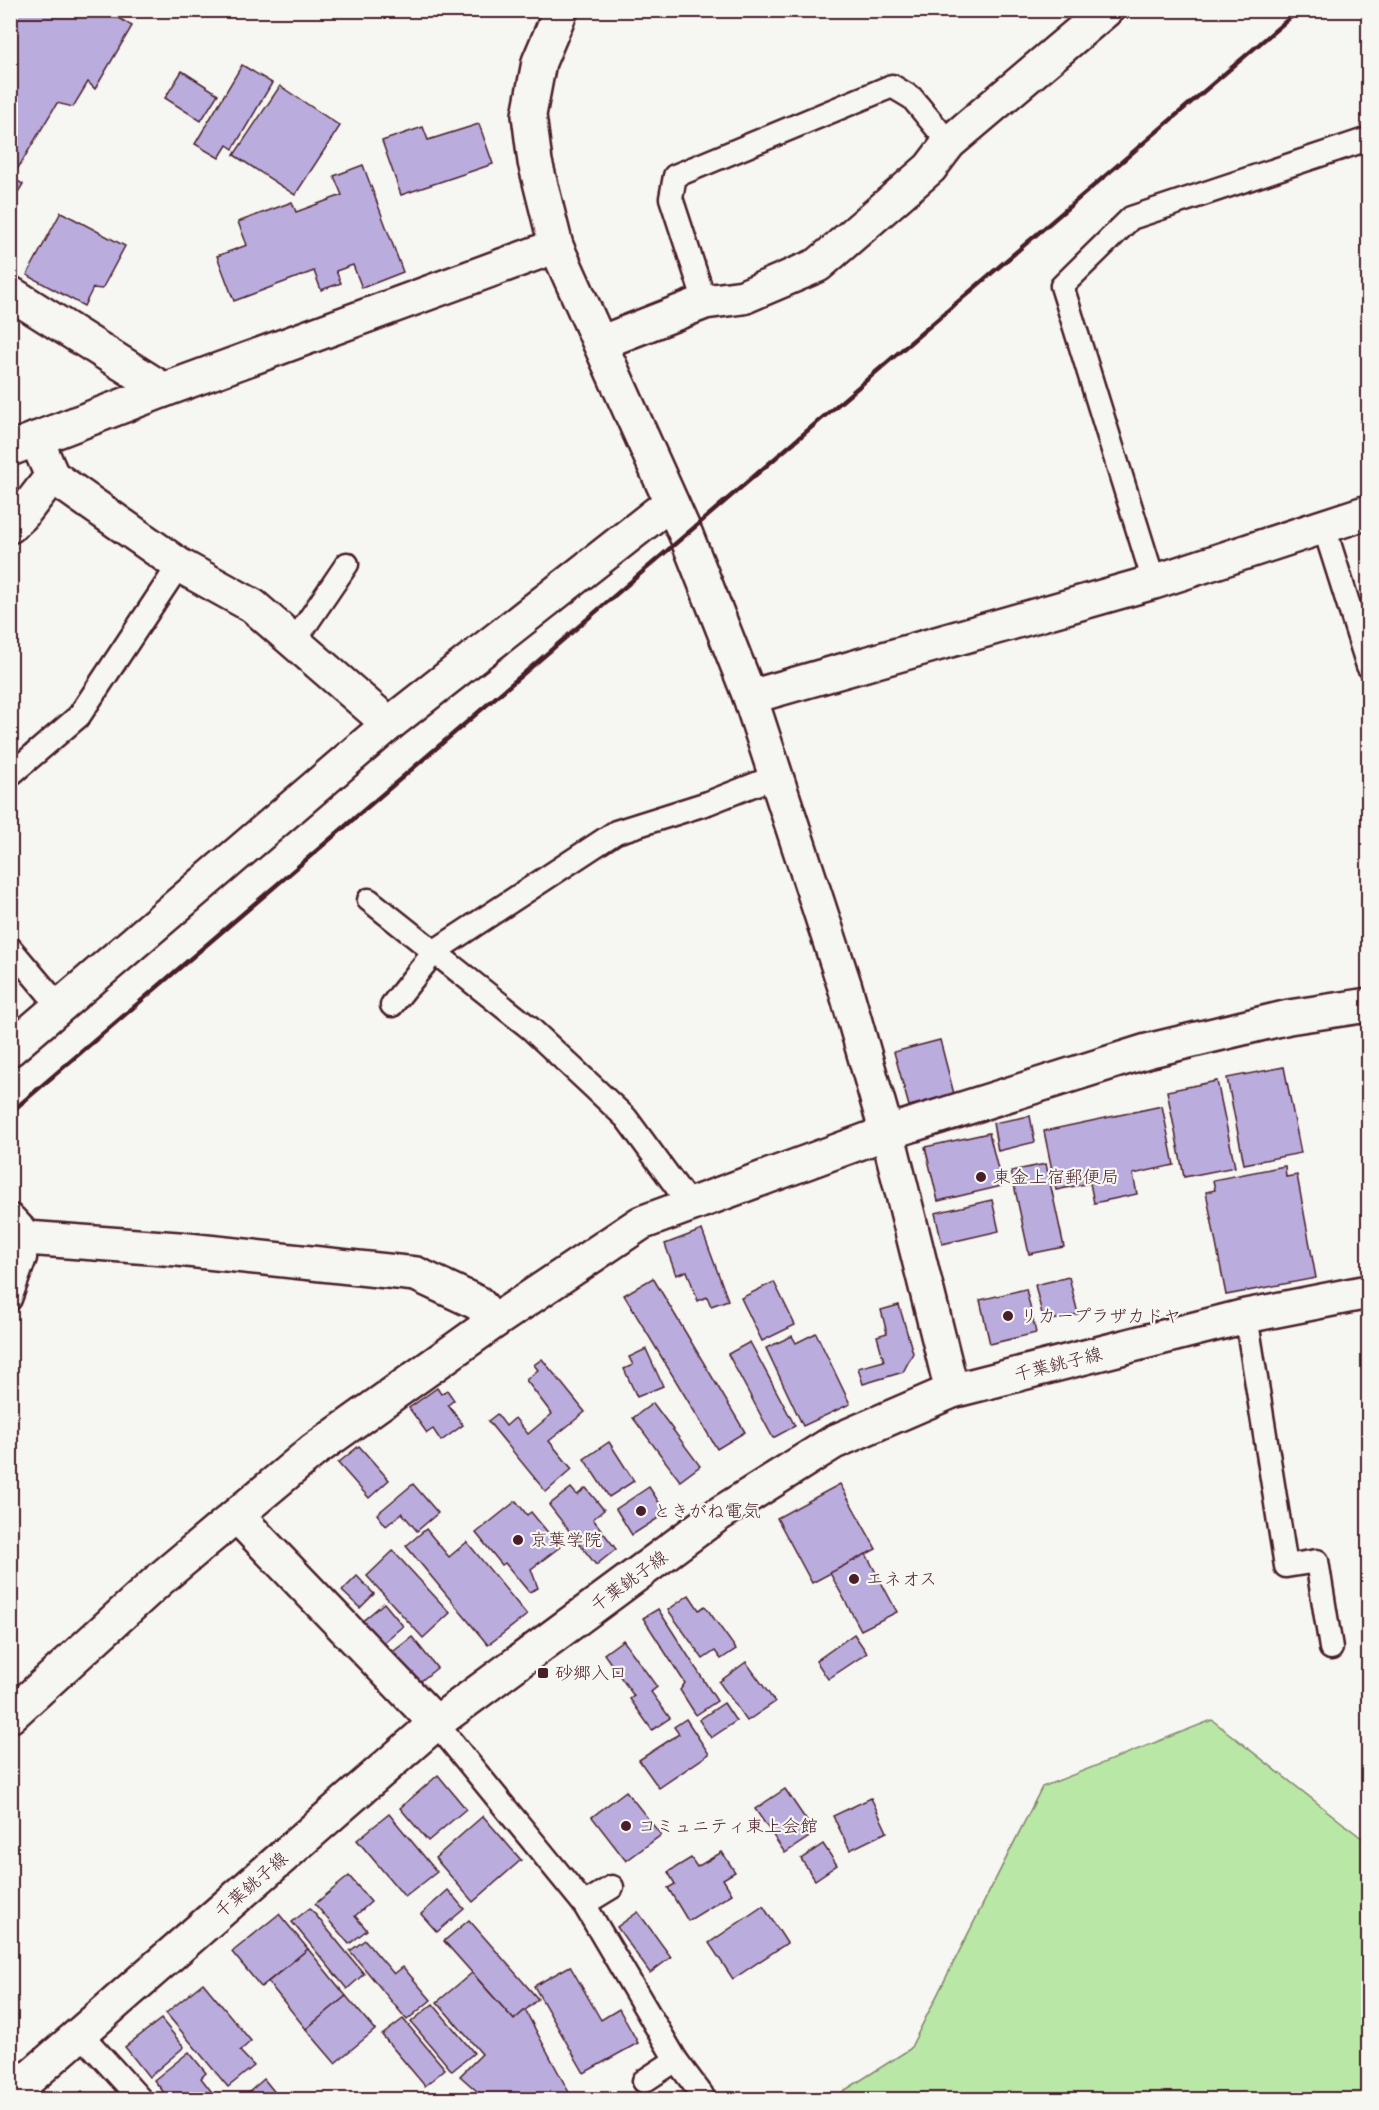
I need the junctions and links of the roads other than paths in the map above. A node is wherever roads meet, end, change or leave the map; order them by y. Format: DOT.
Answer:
graph roads {
  1 [pos="1106,10"];
  2 [pos="558,11"];
  3 [pos="1368,139"];
  4 [pos="949,143"];
  5 [pos="556,246"];
  6 [pos="10,292"];
  7 [pos="705,302"];
  8 [pos="600,342"];
  9 [pos="164,390"];
  10 [pos="23,444"];
  11 [pos="52,476"];
  12 [pos="670,503"];
  13 [pos="1368,512"];
  14 [pos="10,526"];
  15 [pos="1324,526"];
  16 [pos="347,564"];
  17 [pos="178,566"];
  18 [pos="1154,582"];
  19 [pos="294,642"];
  20 [pos="1368,666"];
  21 [pos="750,697"];
  22 [pos="389,724"];
  23 [pos="10,775"];
  24 [pos="776,776"];
  25 [pos="369,900"];
  26 [pos="10,948"];
  27 [pos="435,951"];
  28 [pos="392,1005"];
  29 [pos="1368,1005"];
  30 [pos="59,1006"];
  31 [pos="10,1049"];
  32 [pos="886,1133"];
  33 [pos="690,1205"];
  34 [pos="18,1229"];
  35 [pos="1368,1292"];
  36 [pos="10,1299"];
  37 [pos="1246,1316"];
  38 [pos="495,1321"];
  39 [pos="952,1391"];
  40 [pos="237,1515"];
  41 [pos="1331,1648"];
  42 [pos="10,1716"];
  43 [pos="436,1723"];
  44 [pos="612,1887"];
  45 [pos="584,1904"];
  46 [pos="80,2033"];
  47 [pos="676,2060"];
  48 [pos="644,2081"];
  49 [pos="10,2095"];
  50 [pos="702,2095"];
  51 [pos="141,2100"];
  1 -- 4 [label="street"];
  2 -- 5 [label="street"];
  3 -- 18 [label="lane"];
  4 -- 7 [label="street"];
  4 -- 7 [label="lane"];
  5 -- 8 [label="street"];
  5 -- 9 [label="street"];
  6 -- 9 [label="street"];
  7 -- 8 [label="street"];
  8 -- 12 [label="street"];
  9 -- 10 [label="street"];
  10 -- 11 [label="street"];
  11 -- 14 [label="street"];
  11 -- 17 [label="street"];
  12 -- 21 [label="street"];
  12 -- 22 [label="street"];
  13 -- 15 [label="street"];
  15 -- 18 [label="street"];
  15 -- 20 [label="lane"];
  16 -- 19 [label="lane"];
  17 -- 19 [label="street"];
  17 -- 23 [label="lane"];
  18 -- 21 [label="street"];
  19 -- 22 [label="street"];
  21 -- 24 [label="street"];
  22 -- 30 [label="street"];
  24 -- 27 [label="lane"];
  24 -- 32 [label="street"];
  25 -- 27 [label="lane"];
  26 -- 30 [label="lane"];
  27 -- 28 [label="lane"];
  27 -- 33 [label="lane"];
  29 -- 32 [label="street"];
  30 -- 31 [label="street"];
  32 -- 33 [label="street"];
  32 -- 39 [label="street"];
  33 -- 38 [label="street"];
  34 -- 36 [label="lane"];
  34 -- 38 [label="street"];
  35 -- 37 [label="street, 千葉銚子線"];
  37 -- 39 [label="street, 千葉銚子線"];
  37 -- 41 [label="lane"];
  38 -- 40 [label="street"];
  39 -- 43 [label="street, 千葉銚子線"];
  40 -- 42 [label="street"];
  40 -- 43 [label="street"];
  43 -- 45 [label="lane"];
  43 -- 46 [label="street, 千葉銚子線"];
  44 -- 45 [label="lane"];
  45 -- 47 [label="lane"];
  46 -- 49 [label="street, 千葉銚子線"];
  46 -- 51 [label="lane"];
  47 -- 48 [label="lane"];
  47 -- 50 [label="lane"];
}
